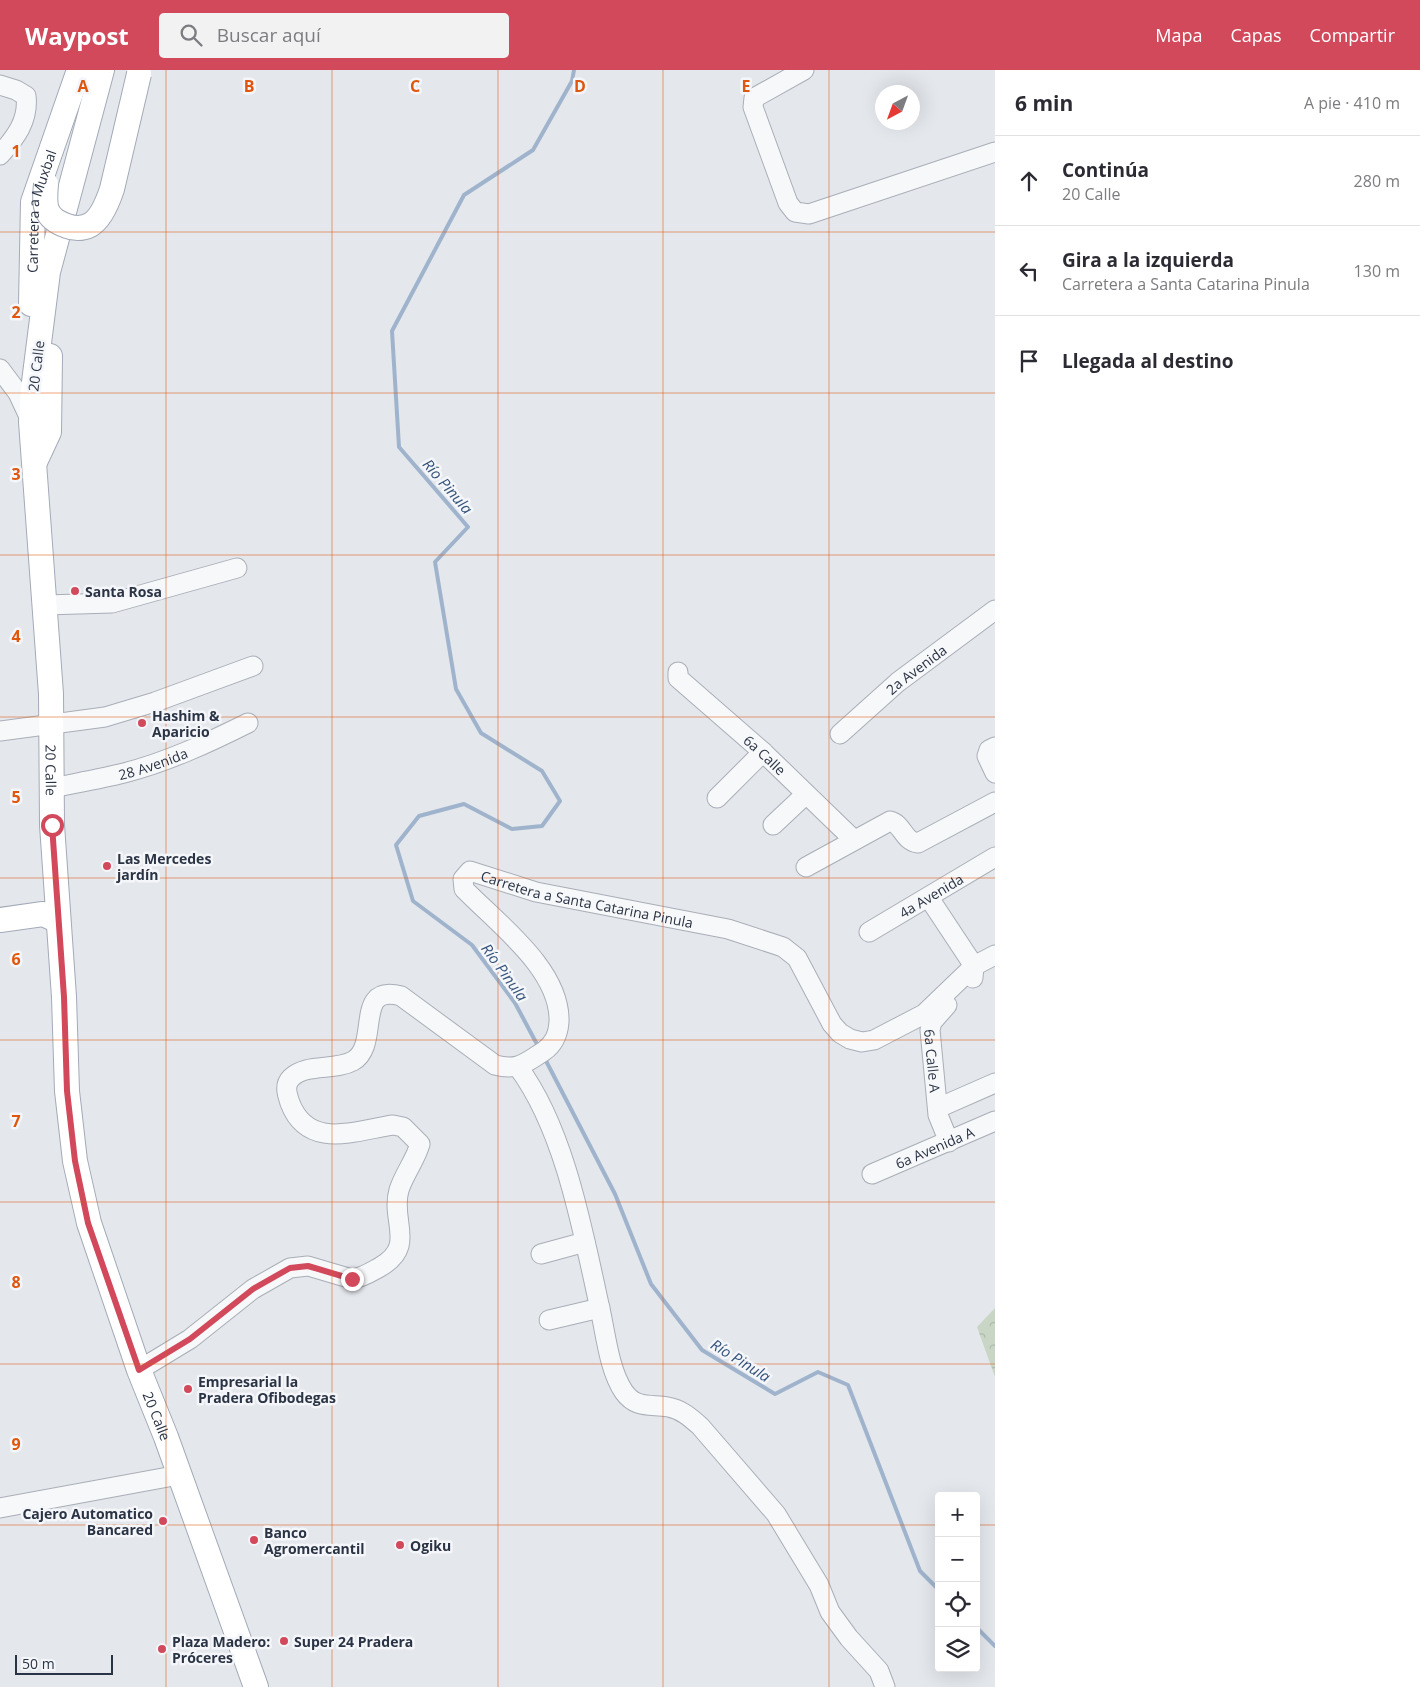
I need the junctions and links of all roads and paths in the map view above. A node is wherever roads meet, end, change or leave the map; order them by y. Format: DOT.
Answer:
graph roads {
  1 [pos="79,70"];
  2 [pos="89,70"];
  3 [pos="102,70"];
  4 [pos="113,70"];
  5 [pos="140,70"];
  6 [pos="804,70"];
  7 [pos="0,85"];
  8 [pos="995,152"];
  9 [pos="0,155"];
  10 [pos="37,358"];
  11 [pos="0,367"];
  12 [pos="33,390"];
  13 [pos="32,422"];
  14 [pos="34,464"];
  15 [pos="237,568"];
  16 [pos="45,605"];
  17 [pos="995,610"];
  18 [pos="253,666"];
  19 [pos="678,672"];
  20 [pos="51,723"];
  21 [pos="248,723"];
  22 [pos="0,731"];
  23 [pos="840,734"];
  24 [pos="991,750"];
  25 [pos="762,752"];
  26 [pos="995,773"];
  27 [pos="52,788"];
  28 [pos="806,794"];
  29 [pos="717,798"];
  30 [pos="995,802"];
  31 [pos="773,825"];
  32 [pos="853,839"];
  33 [pos="995,857"];
  34 [pos="806,867"];
  35 [pos="56,895"];
  36 [pos="929,898"];
  37 [pos="0,910"];
  38 [pos="0,920"];
  39 [pos="58,921"];
  40 [pos="868,932"];
  41 [pos="995,955"];
  42 [pos="974,966"];
  43 [pos="524,1064"];
  44 [pos="995,1083"];
  45 [pos="938,1108"];
  46 [pos="995,1120"];
  47 [pos="949,1142"];
  48 [pos="872,1174"];
  49 [pos="585,1242"];
  50 [pos="541,1254"];
  51 [pos="600,1308"];
  52 [pos="549,1320"];
  53 [pos="139,1370"];
  54 [pos="179,1475"];
  55 [pos="0,1508"];
  56 [pos="256,1687"];
  57 [pos="885,1687"];
  1 -- 10 [label="main road, Carretera a Muxbal"];
  2 -- 5 [label="main road, bridge"];
  3 -- 10 [label="main road, 20 Calle"];
  4 -- 14 [label="main road"];
  6 -- 8 [label="street"];
  7 -- 9 [label="street"];
  10 -- 12 [label="main road, 20 Calle"];
  11 -- 12 [label="street"];
  11 -- 13 [label="street"];
  12 -- 13 [label="main road, 20 Calle"];
  13 -- 14 [label="main road, 20 Calle"];
  14 -- 16 [label="main road, 20 Calle"];
  15 -- 16 [label="street"];
  16 -- 20 [label="main road, 20 Calle"];
  17 -- 23 [label="street, 2a Avenida"];
  18 -- 20 [label="street"];
  19 -- 25 [label="street, 6a Calle"];
  20 -- 22 [label="street"];
  20 -- 27 [label="main road, 20 Calle"];
  21 -- 27 [label="street, 28 Avenida"];
  24 -- 26 [label="street"];
  25 -- 28 [label="street, 6a Calle"];
  25 -- 29 [label="street"];
  27 -- 35 [label="main road, 20 Calle"];
  28 -- 31 [label="street"];
  28 -- 32 [label="street, 6a Calle"];
  30 -- 32 [label="street"];
  32 -- 34 [label="street"];
  33 -- 36 [label="street, 4a Avenida"];
  35 -- 37 [label="main road"];
  35 -- 39 [label="main road, 20 Calle"];
  36 -- 40 [label="street, 4a Avenida"];
  36 -- 42 [label="street"];
  38 -- 39 [label="main road"];
  39 -- 53 [label="main road, 20 Calle"];
  41 -- 42 [label="street"];
  42 -- 43 [label="street, Carretera a Santa Catarina Pinula"];
  42 -- 45 [label="street, 6a Calle A"];
  43 -- 49 [label="street"];
  43 -- 53 [label="street"];
  44 -- 45 [label="street"];
  45 -- 47 [label="street, 6a Calle A"];
  46 -- 47 [label="street, 6a Avenida A"];
  47 -- 48 [label="street, 6a Avenida A"];
  49 -- 50 [label="street"];
  49 -- 51 [label="street"];
  51 -- 52 [label="street"];
  51 -- 57 [label="street"];
  53 -- 54 [label="main road, 20 Calle"];
  54 -- 55 [label="street"];
  54 -- 56 [label="main road, 20 Calle"];
}
